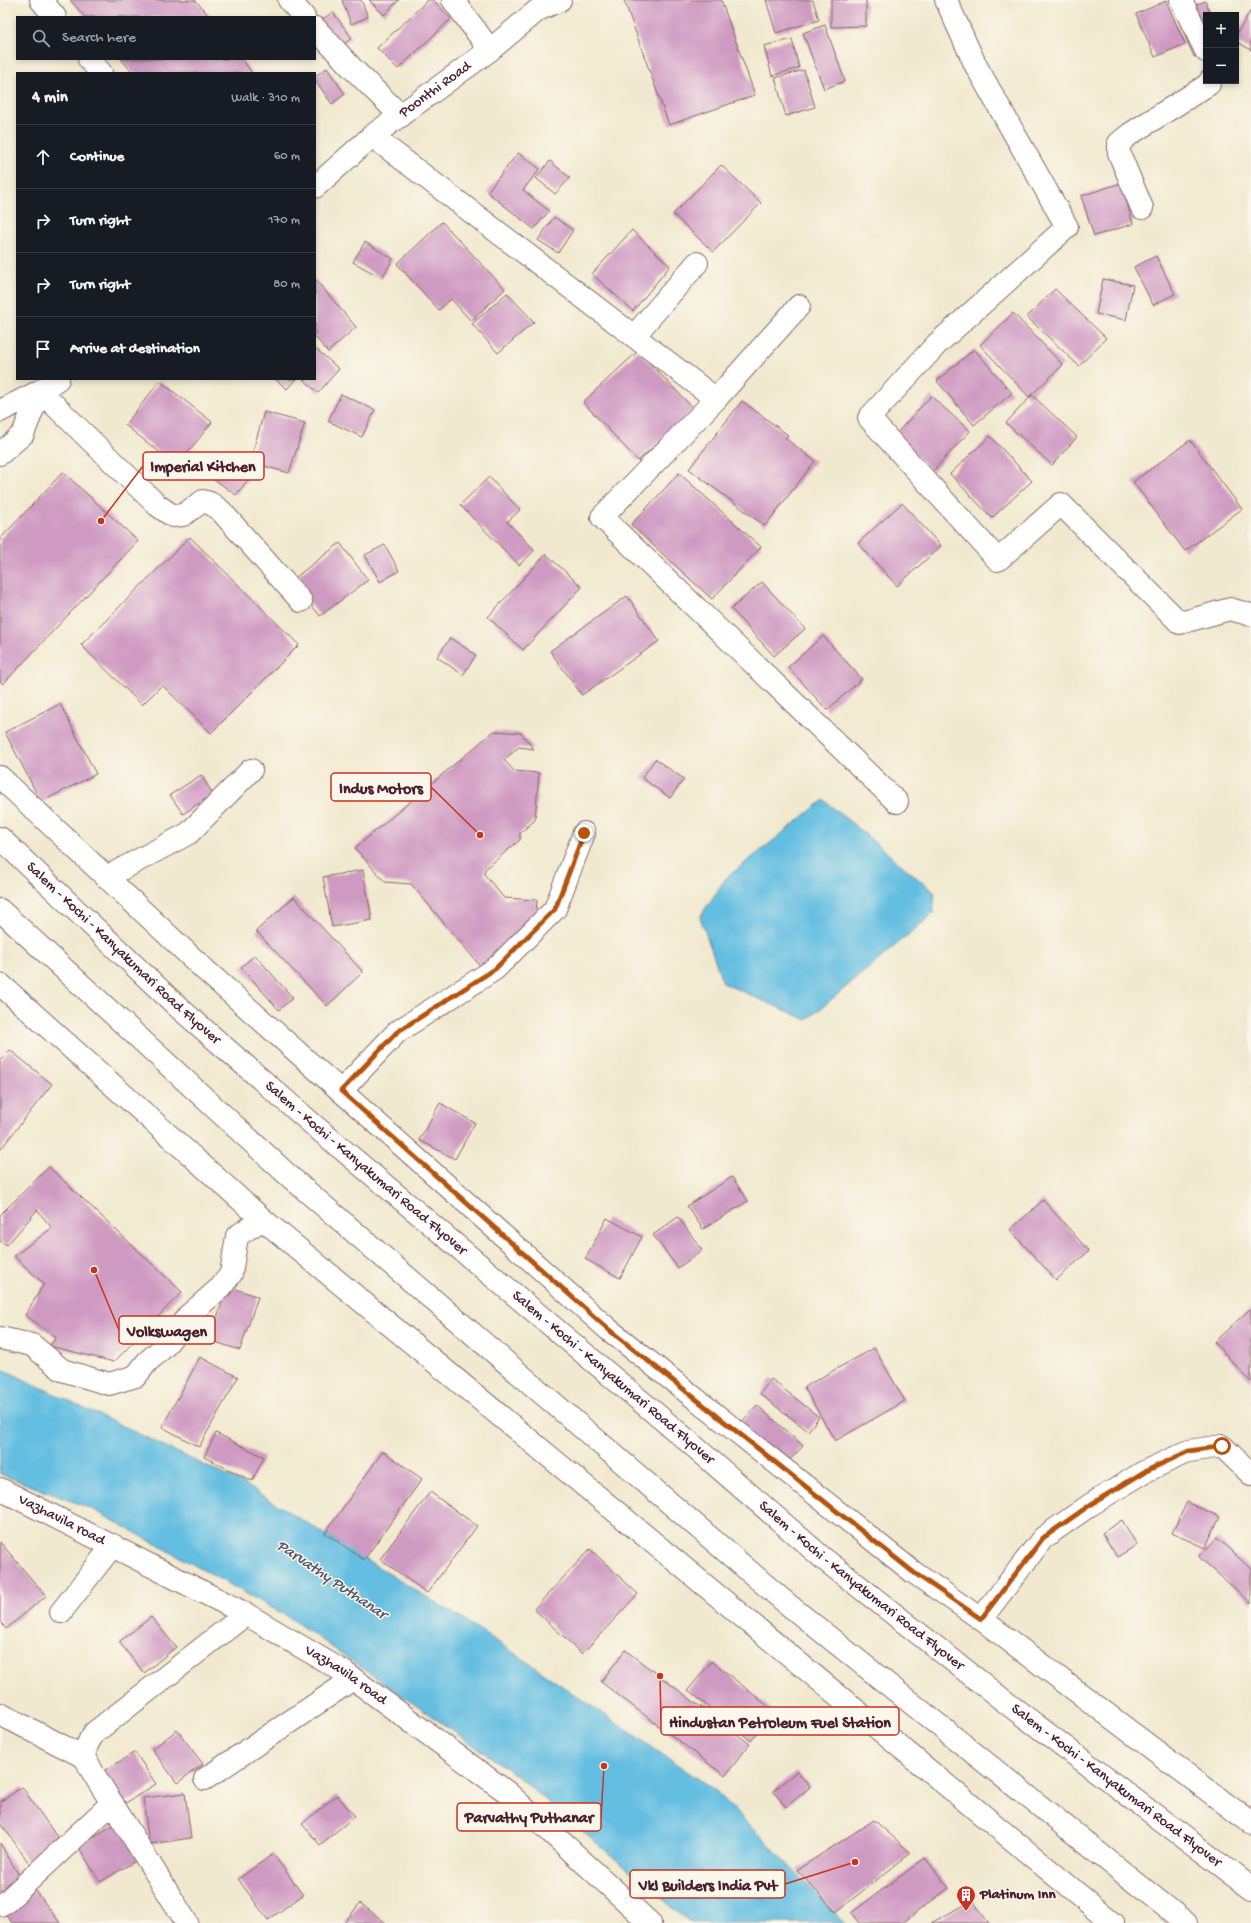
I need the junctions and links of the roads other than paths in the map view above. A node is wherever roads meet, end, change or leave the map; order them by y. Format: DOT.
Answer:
graph roads {
  1 [pos="41,0"];
  2 [pos="289,0"];
  3 [pos="453,0"];
  4 [pos="560,0"];
  5 [pos="946,0"];
  6 [pos="1181,0"];
  7 [pos="534,5"];
  8 [pos="54,16"];
  9 [pos="303,16"];
  10 [pos="316,29"];
  11 [pos="1205,48"];
  12 [pos="490,50"];
  13 [pos="90,60"];
  14 [pos="99,72"];
  15 [pos="1209,84"];
  16 [pos="400,116"];
  17 [pos="372,136"];
  18 [pos="316,187"];
  19 [pos="1142,208"];
  20 [pos="697,263"];
  21 [pos="799,306"];
  22 [pos="634,336"];
  23 [pos="56,380"];
  24 [pos="40,391"];
  25 [pos="716,399"];
  26 [pos="0,411"];
  27 [pos="0,454"];
  28 [pos="302,601"];
  29 [pos="1251,614"];
  30 [pos="251,770"];
  31 [pos="0,777"];
  32 [pos="897,802"];
  33 [pos="584,833"];
  34 [pos="0,838"];
  35 [pos="107,877"];
  36 [pos="0,910"];
  37 [pos="0,984"];
  38 [pos="341,1091"];
  39 [pos="261,1218"];
  40 [pos="0,1338"];
  41 [pos="1251,1474"];
  42 [pos="0,1489"];
  43 [pos="113,1545"];
  44 [pos="61,1612"];
  45 [pos="246,1614"];
  46 [pos="981,1619"];
  47 [pos="353,1679"];
  48 [pos="0,1714"];
  49 [pos="84,1757"];
  50 [pos="205,1780"];
  51 [pos="112,1803"];
  52 [pos="1251,1823"];
  53 [pos="1251,1888"];
  54 [pos="0,1906"];
  55 [pos="187,1923"];
  56 [pos="650,1923"];
  57 [pos="1113,1923"];
  58 [pos="1186,1923"];
  1 -- 8 [label="main road"];
  2 -- 9 [label="main road"];
  3 -- 12 [label="main road"];
  4 -- 7 [label="main road, Poonthi Road"];
  5 -- 29 [label="main road"];
  6 -- 11 [label="main road"];
  7 -- 12 [label="main road, Poonthi Road"];
  10 -- 16 [label="main road"];
  12 -- 16 [label="main road, Poonthi Road"];
  13 -- 14 [label="main road"];
  15 -- 19 [label="main road"];
  16 -- 17 [label="main road, Poonthi Road"];
  17 -- 18 [label="main road, Poonthi Road"];
  17 -- 22 [label="main road"];
  20 -- 22 [label="main road"];
  21 -- 25 [label="main road"];
  22 -- 25 [label="main road"];
  23 -- 24 [label="main road"];
  24 -- 26 [label="main road"];
  24 -- 27 [label="main road"];
  24 -- 28 [label="main road"];
  25 -- 32 [label="main road"];
  30 -- 35 [label="main road"];
  31 -- 35 [label="main road"];
  33 -- 38 [label="main road"];
  34 -- 53 [label="main road, Salem - Kochi - Kanyakumari Road Flyover"];
  35 -- 38 [label="main road"];
  36 -- 58 [label="main road"];
  37 -- 39 [label="main road"];
  38 -- 46 [label="main road"];
  39 -- 40 [label="main road"];
  39 -- 57 [label="main road"];
  41 -- 46 [label="main road"];
  42 -- 43 [label="main road, Vazhavila road"];
  43 -- 44 [label="main road"];
  43 -- 45 [label="main road, Vazhavila road"];
  45 -- 47 [label="main road, Vazhavila road"];
  45 -- 49 [label="main road"];
  46 -- 52 [label="main road"];
  47 -- 50 [label="main road"];
  47 -- 56 [label="main road, Vazhavila road"];
  48 -- 49 [label="main road"];
  49 -- 51 [label="main road"];
  51 -- 54 [label="main road"];
  51 -- 55 [label="main road"];
}
